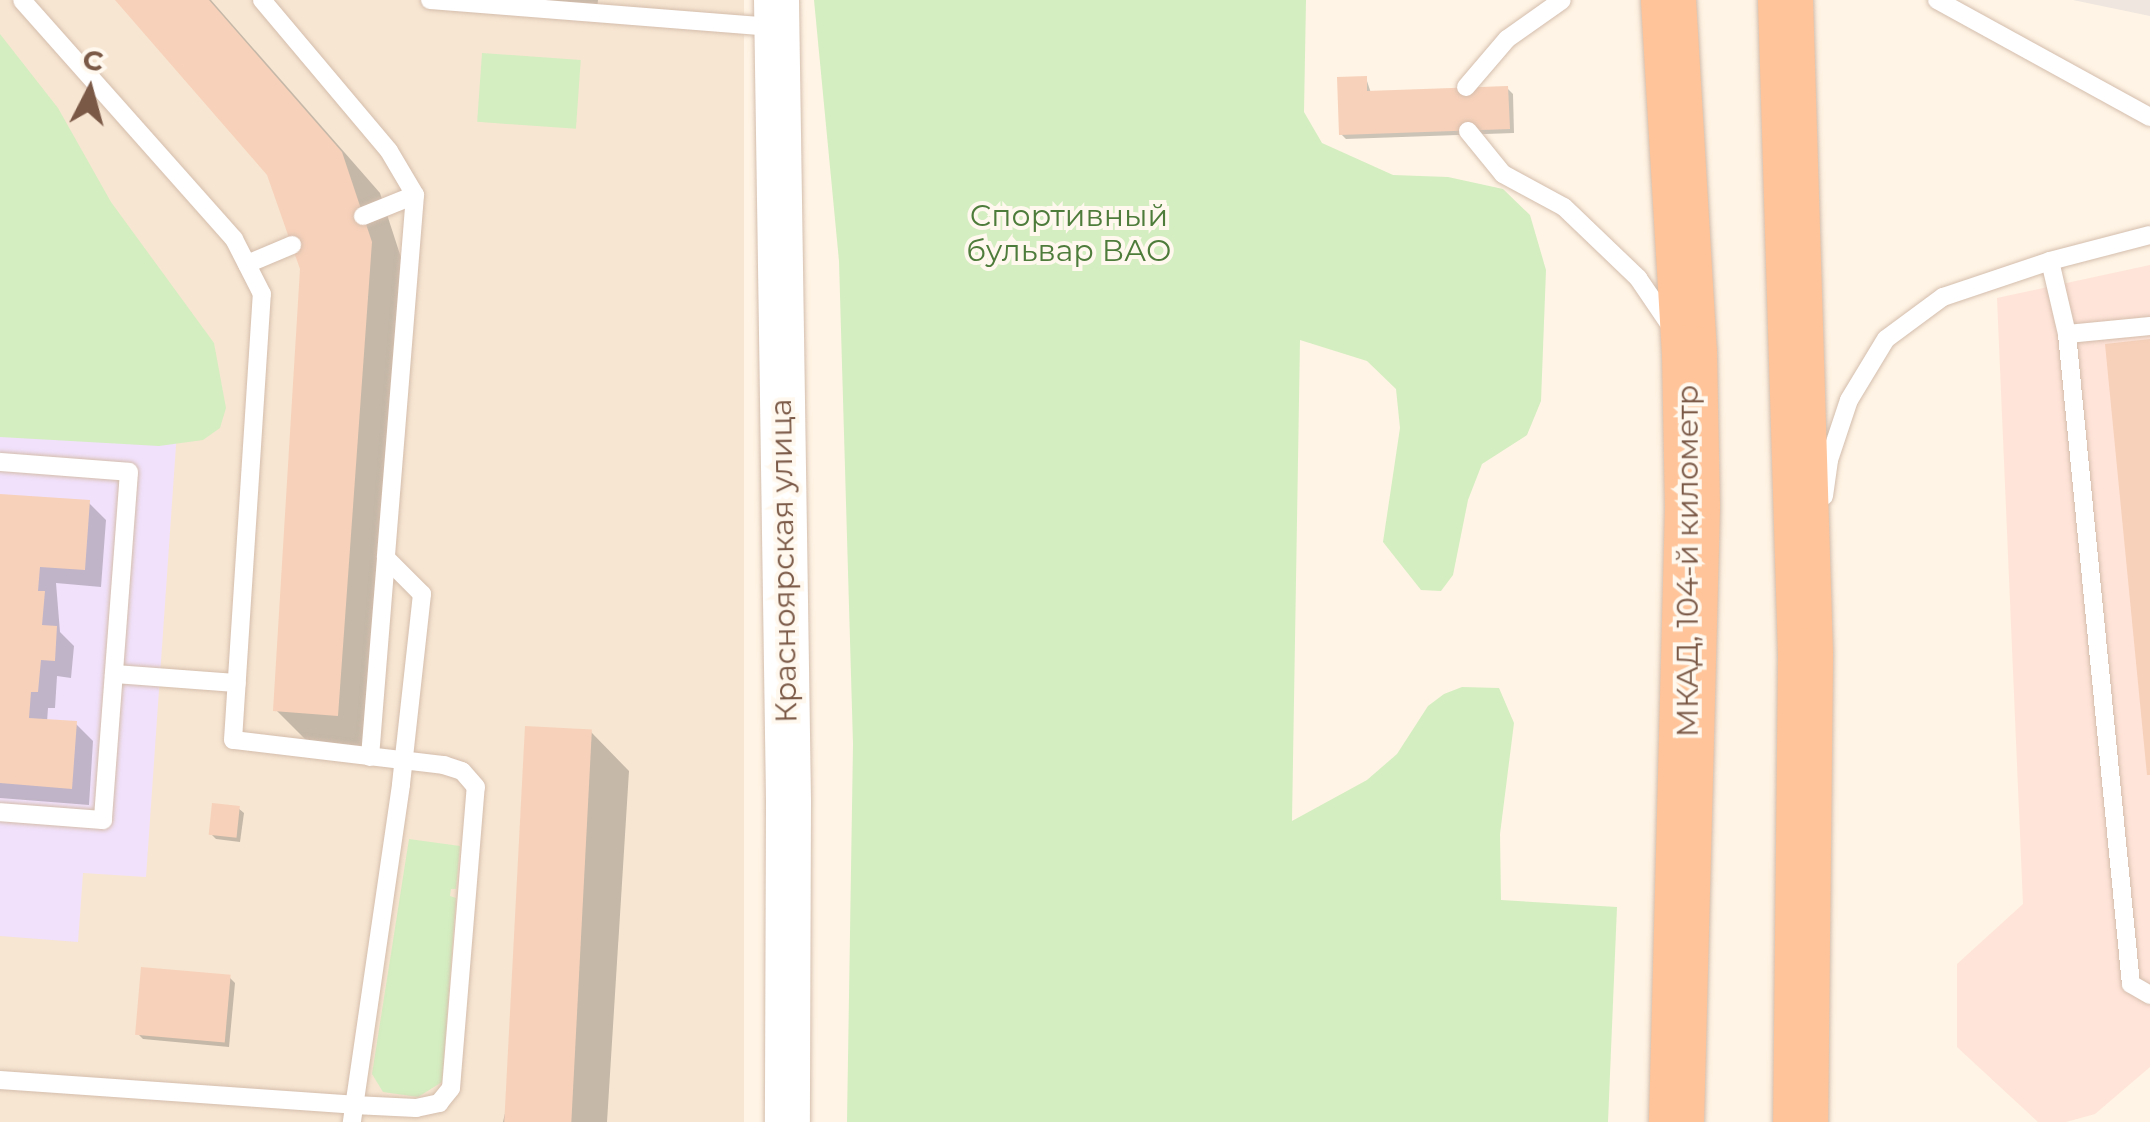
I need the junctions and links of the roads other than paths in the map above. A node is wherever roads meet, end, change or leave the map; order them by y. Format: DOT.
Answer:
graph roads {
  1 [pos="22,0"];
  2 [pos="262,0"];
  3 [pos="430,0"];
  4 [pos="1562,0"];
  5 [pos="1668,0"];
  6 [pos="1785,0"];
  7 [pos="1937,0"];
  8 [pos="776,14"];
  9 [pos="1466,87"];
  10 [pos="2150,117"];
  11 [pos="1468,130"];
  12 [pos="415,195"];
  13 [pos="363,216"];
  14 [pos="2150,235"];
  15 [pos="292,245"];
  16 [pos="2050,260"];
  17 [pos="247,264"];
  18 [pos="2150,326"];
  19 [pos="2067,334"];
  20 [pos="1689,352"];
  21 [pos="0,462"];
  22 [pos="386,558"];
  23 [pos="1804,655"];
  24 [pos="114,674"];
  25 [pos="237,683"];
  26 [pos="370,757"];
  27 [pos="404,761"];
  28 [pos="0,812"];
  29 [pos="2150,995"];
  30 [pos="0,1080"];
  31 [pos="353,1114"];
  32 [pos="787,1122"];
  33 [pos="1676,1122"];
  34 [pos="1800,1122"];
  1 -- 17 [label="lane"];
  2 -- 12 [label="lane"];
  3 -- 8 [label="lane"];
  4 -- 9 [label="lane"];
  5 -- 20 [label="highway, МКАД, 104-й километр"];
  6 -- 23 [label="highway"];
  7 -- 10 [label="lane"];
  8 -- 32 [label="street, Красноярская улица"];
  11 -- 20 [label="lane"];
  12 -- 13 [label="lane"];
  12 -- 22 [label="lane"];
  14 -- 16 [label="lane"];
  15 -- 17 [label="lane"];
  16 -- 19 [label="lane"];
  16 -- 23 [label="lane"];
  17 -- 25 [label="lane"];
  18 -- 19 [label="lane"];
  19 -- 29 [label="lane"];
  20 -- 33 [label="highway, МКАД, 104-й километр"];
  21 -- 24 [label="lane"];
  22 -- 26 [label="lane"];
  22 -- 27 [label="lane"];
  23 -- 34 [label="highway"];
  24 -- 25 [label="lane"];
  24 -- 28 [label="lane"];
  25 -- 26 [label="lane"];
  26 -- 27 [label="lane"];
  27 -- 31 [label="lane"];
  27 -- 31 [label="lane"];
  30 -- 31 [label="lane"];
}
